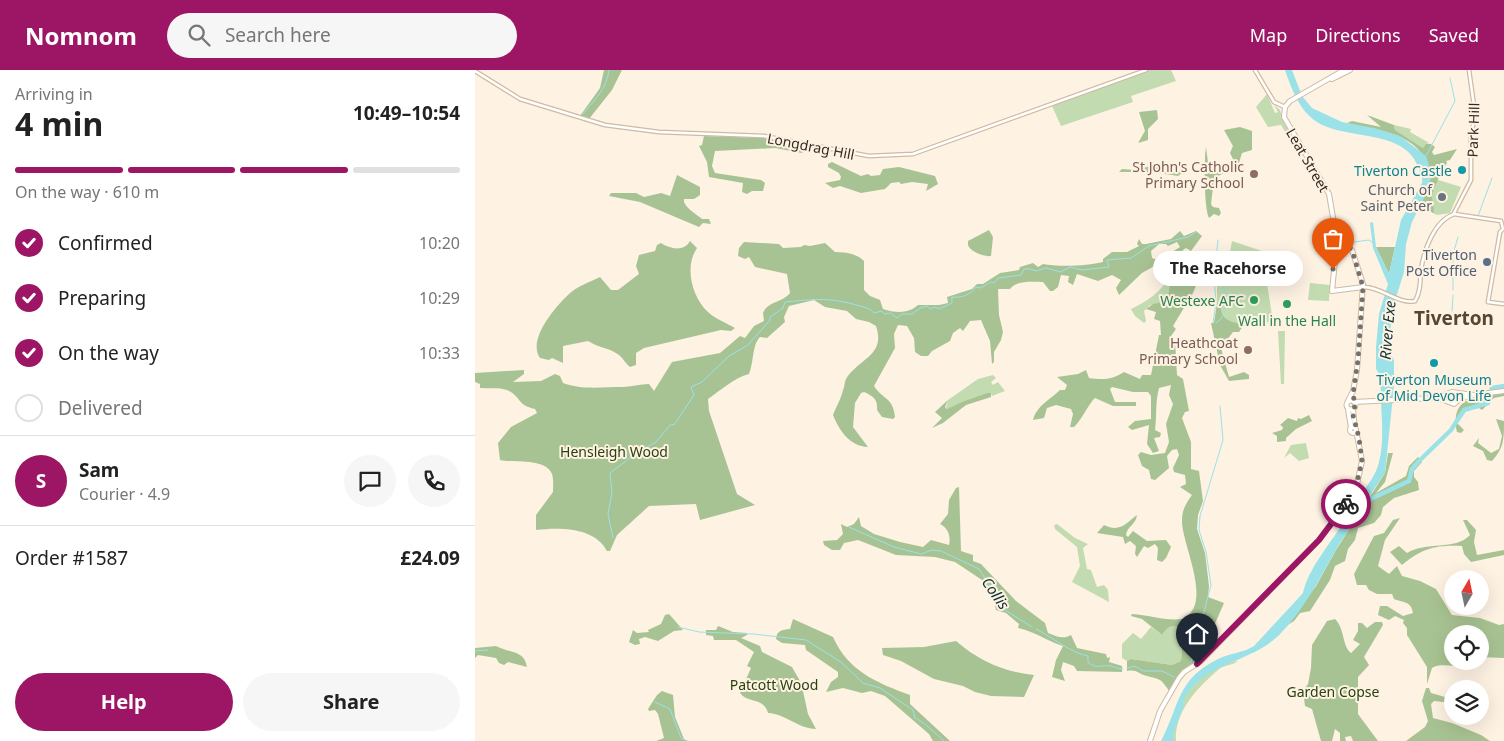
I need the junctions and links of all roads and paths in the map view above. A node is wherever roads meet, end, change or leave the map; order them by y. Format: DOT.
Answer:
graph roads {
  1 [pos="1146,70"];
  2 [pos="1255,70"];
  3 [pos="1344,70"];
  4 [pos="1350,70"];
  5 [pos="1469,70"];
  6 [pos="475,71"];
  7 [pos="1319,84"];
  8 [pos="1285,107"];
  9 [pos="1454,214"];
  10 [pos="1504,229"];
  11 [pos="1336,233"];
  12 [pos="1340,239"];
  13 [pos="1336,246"];
  14 [pos="1363,287"];
  15 [pos="1504,304"];
  16 [pos="1353,391"];
  17 [pos="1504,391"];
  18 [pos="1448,394"];
  19 [pos="1459,397"];
  20 [pos="1435,398"];
  21 [pos="1447,400"];
  22 [pos="1348,401"];
  23 [pos="1354,402"];
  24 [pos="1369,403"];
  25 [pos="1354,408"];
  26 [pos="1348,409"];
  27 [pos="1354,430"];
  28 [pos="1150,741"];
  1 -- 6 [label="main road, Longdrag Hill"];
  2 -- 8 [label="main road"];
  3 -- 7 [label="main road"];
  4 -- 7 [label="main road"];
  5 -- 9 [label="main road, Park Hill"];
  7 -- 8 [label="main road"];
  8 -- 11 [label="main road, Leat Street"];
  9 -- 10 [label="main road"];
  9 -- 14 [label="main road"];
  10 -- 15 [label="main road"];
  11 -- 12 [label="main road"];
  11 -- 13 [label="main road"];
  12 -- 13 [label="main road"];
  12 -- 14 [label="main road"];
  13 -- 14 [label="main road"];
  14 -- 16 [label="main road"];
  16 -- 22 [label="main road"];
  16 -- 23 [label="main road"];
  17 -- 19 [label="main road"];
  18 -- 19 [label="main road"];
  18 -- 20 [label="main road"];
  18 -- 21 [label="main road"];
  19 -- 21 [label="main road"];
  20 -- 21 [label="main road"];
  20 -- 24 [label="main road"];
  22 -- 23 [label="main road"];
  22 -- 26 [label="main road"];
  23 -- 24 [label="main road"];
  23 -- 25 [label="main road"];
  24 -- 25 [label="main road"];
  25 -- 26 [label="main road"];
  25 -- 27 [label="main road"];
  26 -- 27 [label="main road"];
  27 -- 28 [label="main road"];
}
